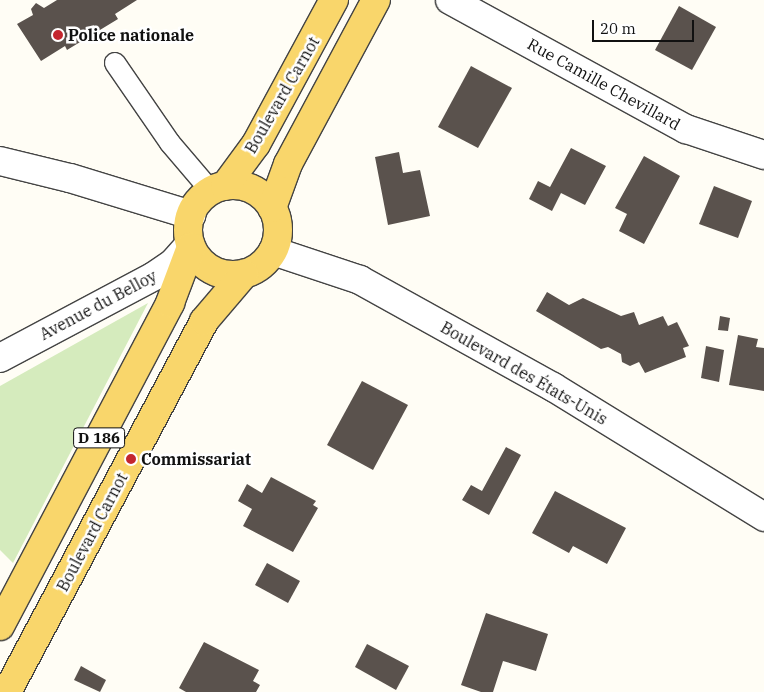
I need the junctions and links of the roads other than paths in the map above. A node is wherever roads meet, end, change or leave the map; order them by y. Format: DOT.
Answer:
graph roads {
  1 [pos="334,0"];
  2 [pos="376,0"];
  3 [pos="450,0"];
  4 [pos="115,63"];
  5 [pos="764,155"];
  6 [pos="0,161"];
  7 [pos="218,188"];
  8 [pos="272,208"];
  9 [pos="191,215"];
  10 [pos="190,246"];
  11 [pos="273,251"];
  12 [pos="244,274"];
  13 [pos="0,358"];
  14 [pos="764,517"];
  15 [pos="0,626"];
  16 [pos="8,692"];
  1 -- 7 [label="main road, Boulevard Carnot"];
  2 -- 8 [label="main road"];
  3 -- 5 [label="street, Rue Camille Chevillard"];
  4 -- 7 [label="lane"];
  6 -- 9 [label="street"];
  7 -- 8 [label="main road"];
  7 -- 9 [label="main road"];
  8 -- 11 [label="main road"];
  9 -- 10 [label="main road"];
  10 -- 12 [label="main road"];
  10 -- 13 [label="street, Avenue du Belloy"];
  10 -- 15 [label="main road, D 186"];
  11 -- 12 [label="main road"];
  11 -- 14 [label="street, Boulevard des États-Unis"];
  12 -- 16 [label="main road, Boulevard Carnot / D 186"];
}
